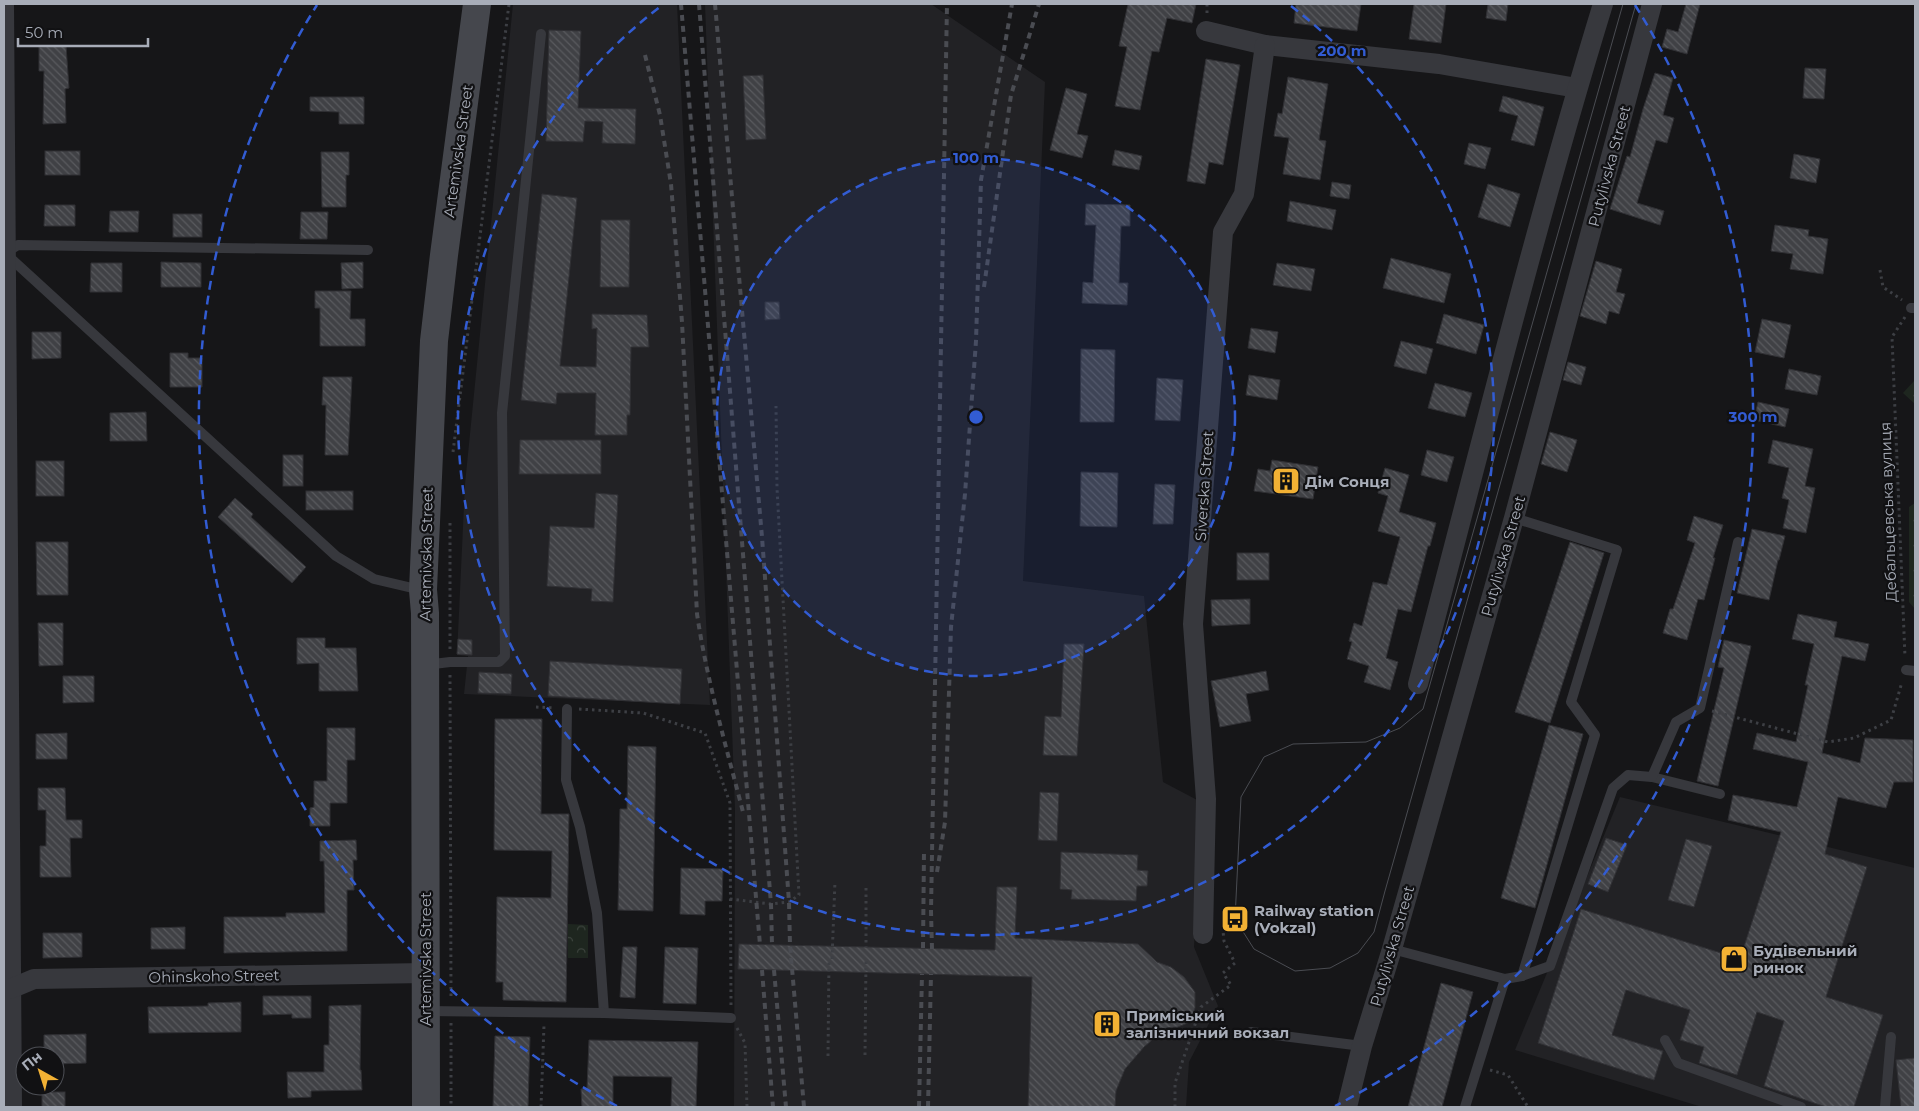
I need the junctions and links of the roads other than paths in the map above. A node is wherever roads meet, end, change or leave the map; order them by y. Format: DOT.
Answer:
graph roads {
  1 [pos="4,4"];
  2 [pos="477,4"];
  3 [pos="1602,4"];
  4 [pos="1652,4"];
  5 [pos="1206,31"];
  6 [pos="541,34"];
  7 [pos="1266,45"];
  8 [pos="1577,88"];
  9 [pos="368,250"];
  10 [pos="5,252"];
  11 [pos="1514,518"];
  12 [pos="1738,542"];
  13 [pos="423,590"];
  14 [pos="437,663"];
  15 [pos="1418,684"];
  16 [pos="568,709"];
  17 [pos="1652,777"];
  18 [pos="1720,794"];
  19 [pos="1203,934"];
  20 [pos="1392,950"];
  21 [pos="426,973"];
  22 [pos="1522,976"];
  23 [pos="1506,979"];
  24 [pos="7,989"];
  25 [pos="438,1011"];
  26 [pos="604,1013"];
  27 [pos="731,1018"];
  28 [pos="1251,1032"];
  29 [pos="1891,1037"];
  30 [pos="1665,1040"];
  31 [pos="1362,1046"];
  32 [pos="12,1107"];
  33 [pos="426,1107"];
  34 [pos="1347,1107"];
  35 [pos="1465,1107"];
  36 [pos="1801,1107"];
  37 [pos="1885,1107"];
  1 -- 10 [label="street"];
  2 -- 13 [label="main road, Artemivska Street"];
  3 -- 8 [label="street"];
  4 -- 11 [label="street, Putylivska Street"];
  5 -- 7 [label="street"];
  6 -- 14 [label="lane"];
  7 -- 8 [label="street"];
  7 -- 19 [label="street, Siverska Street"];
  8 -- 15 [label="street"];
  9 -- 10 [label="lane"];
  10 -- 13 [label="lane"];
  10 -- 24 [label="street"];
  11 -- 20 [label="street, Putylivska Street"];
  11 -- 22 [label="lane"];
  12 -- 17 [label="lane"];
  13 -- 14 [label="main road, Artemivska Street"];
  14 -- 21 [label="main road, Artemivska Street"];
  16 -- 26 [label="lane"];
  17 -- 18 [label="lane"];
  17 -- 22 [label="lane"];
  20 -- 23 [label="lane"];
  20 -- 31 [label="street, Putylivska Street"];
  21 -- 24 [label="street, Ohinskoho Street"];
  21 -- 25 [label="main road, Artemivska Street"];
  22 -- 23 [label="lane"];
  23 -- 35 [label="lane"];
  24 -- 32 [label="street"];
  25 -- 26 [label="lane"];
  25 -- 33 [label="main road, Artemivska Street"];
  26 -- 27 [label="lane"];
  28 -- 31 [label="lane"];
  29 -- 37 [label="lane"];
  30 -- 36 [label="lane"];
  31 -- 34 [label="street, Putylivska Street"];
}
